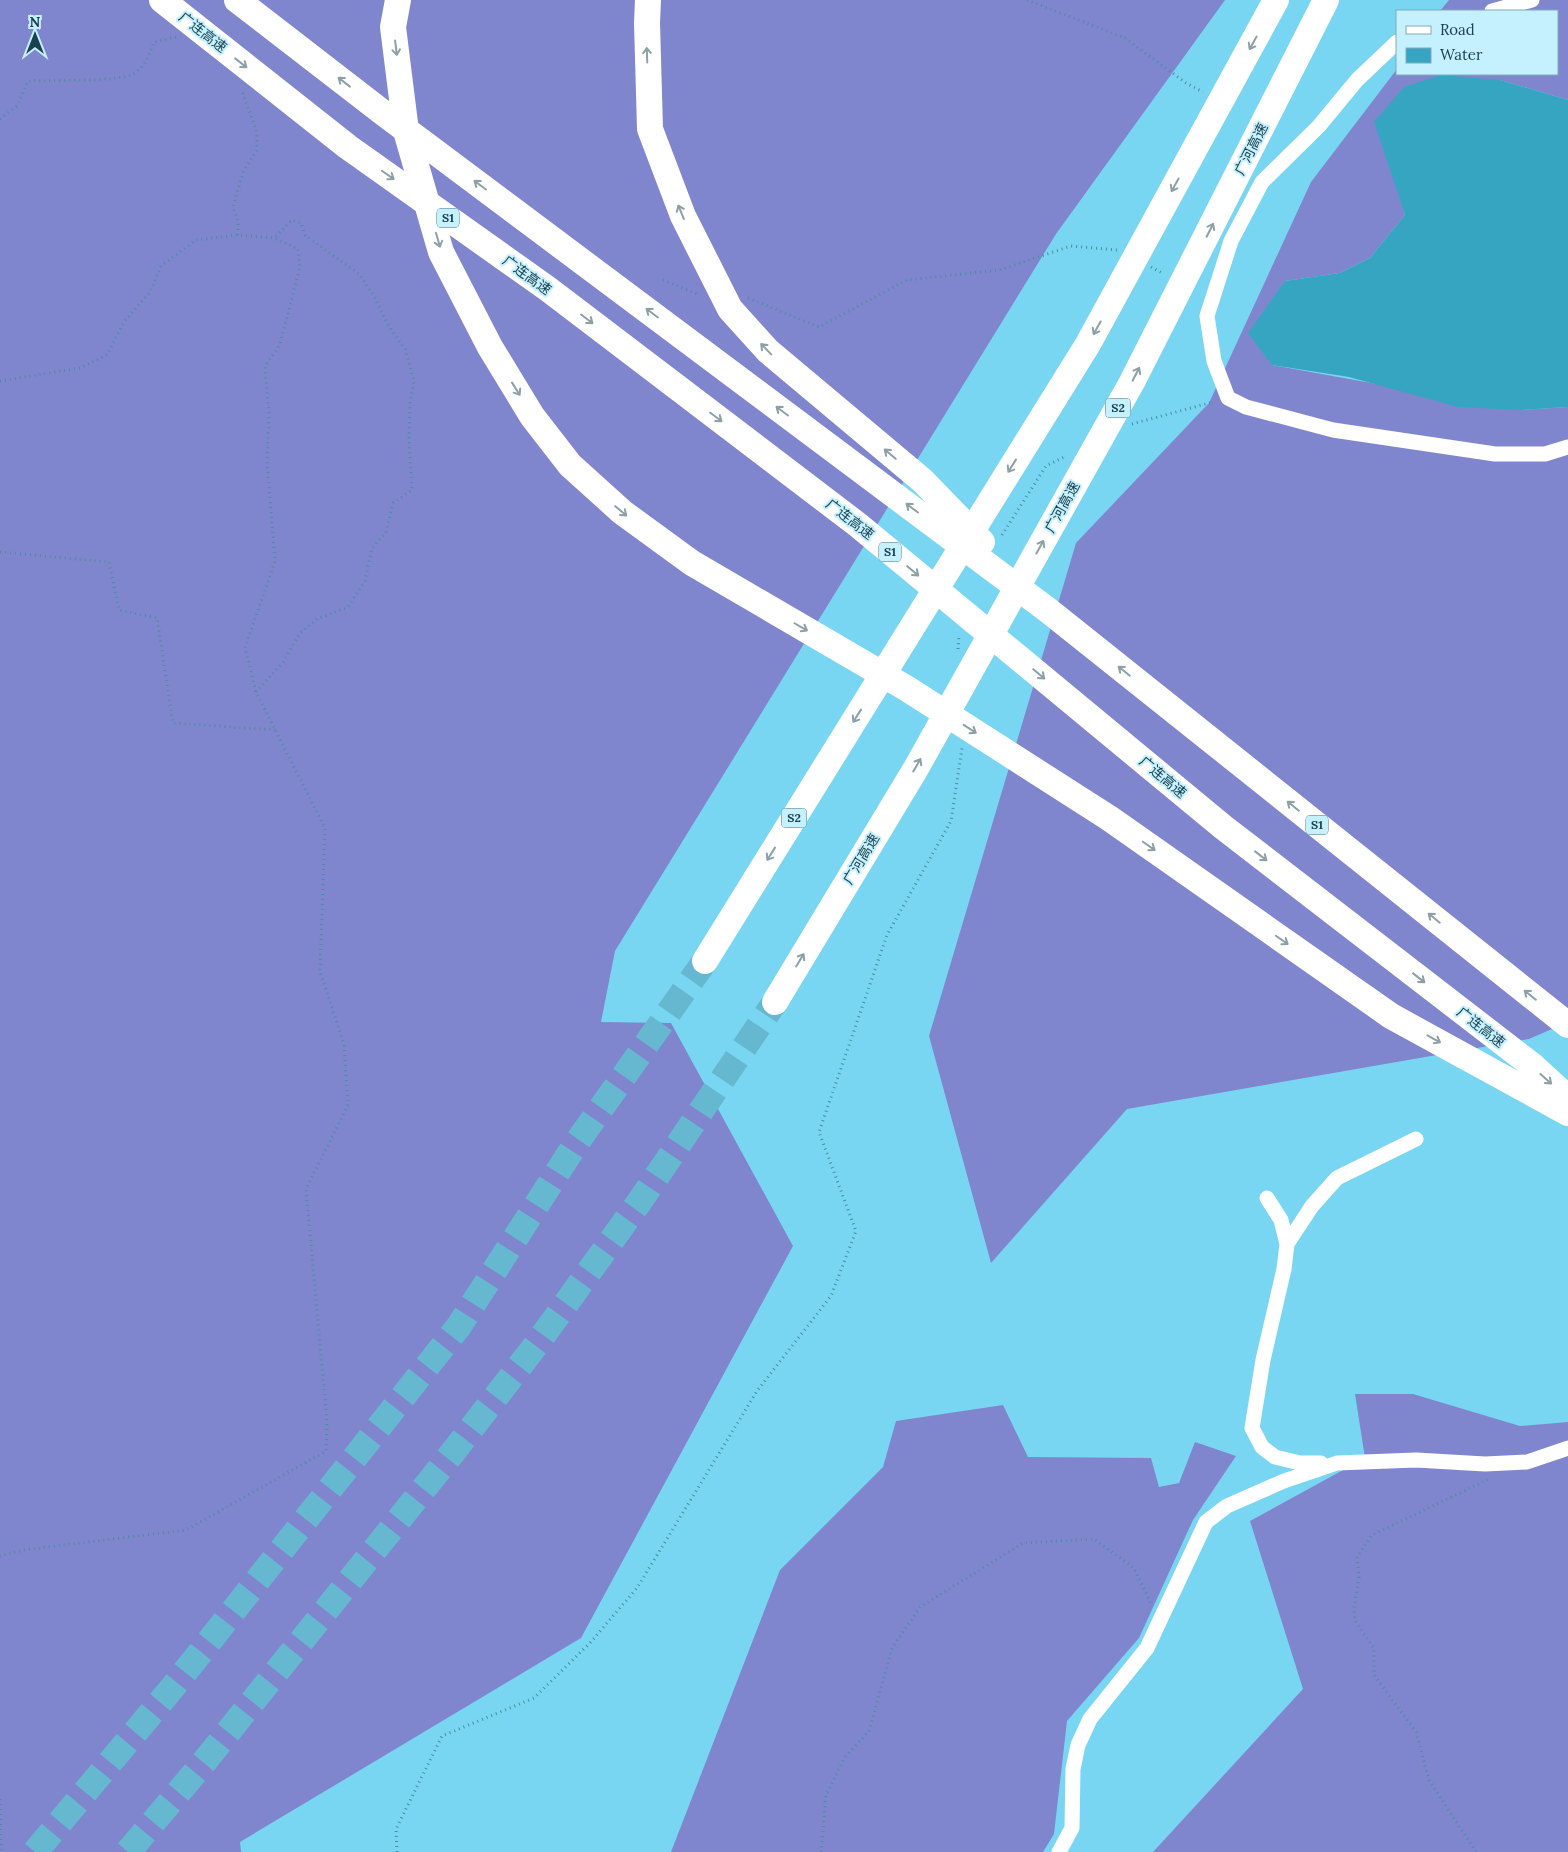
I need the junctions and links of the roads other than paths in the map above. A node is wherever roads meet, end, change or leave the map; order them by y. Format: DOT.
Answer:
graph roads {
  1 [pos="162,0"];
  2 [pos="237,0"];
  3 [pos="398,0"];
  4 [pos="1276,0"];
  5 [pos="1326,0"];
  6 [pos="1532,0"];
  7 [pos="1496,10"];
  8 [pos="647,11"];
  9 [pos="1396,43"];
  10 [pos="1568,447"];
  11 [pos="1050,611"];
  12 [pos="705,961"];
  13 [pos="775,1002"];
  14 [pos="1568,1025"];
  15 [pos="1568,1098"];
  16 [pos="1568,1113"];
  17 [pos="1416,1139"];
  18 [pos="1267,1198"];
  19 [pos="1287,1244"];
  20 [pos="1568,1448"];
  21 [pos="1337,1462"];
  22 [pos="1058,1852"];
  1 -- 15 [label="highway, 广连高速 / S1, one-way"];
  11 -- 2 [label="highway, S1, one-way"];
  3 -- 16 [label="highway, one-way"];
  4 -- 12 [label="highway, S2, one-way"];
  13 -- 5 [label="highway, 广河高速 / S2, one-way"];
  6 -- 7 [label="street"];
  11 -- 8 [label="highway, one-way"];
  9 -- 10 [label="street"];
  14 -- 11 [label="highway, S1, one-way"];
  17 -- 19 [label="street"];
  18 -- 19 [label="street"];
  19 -- 21 [label="street"];
  20 -- 21 [label="street"];
  21 -- 22 [label="street"];
}
